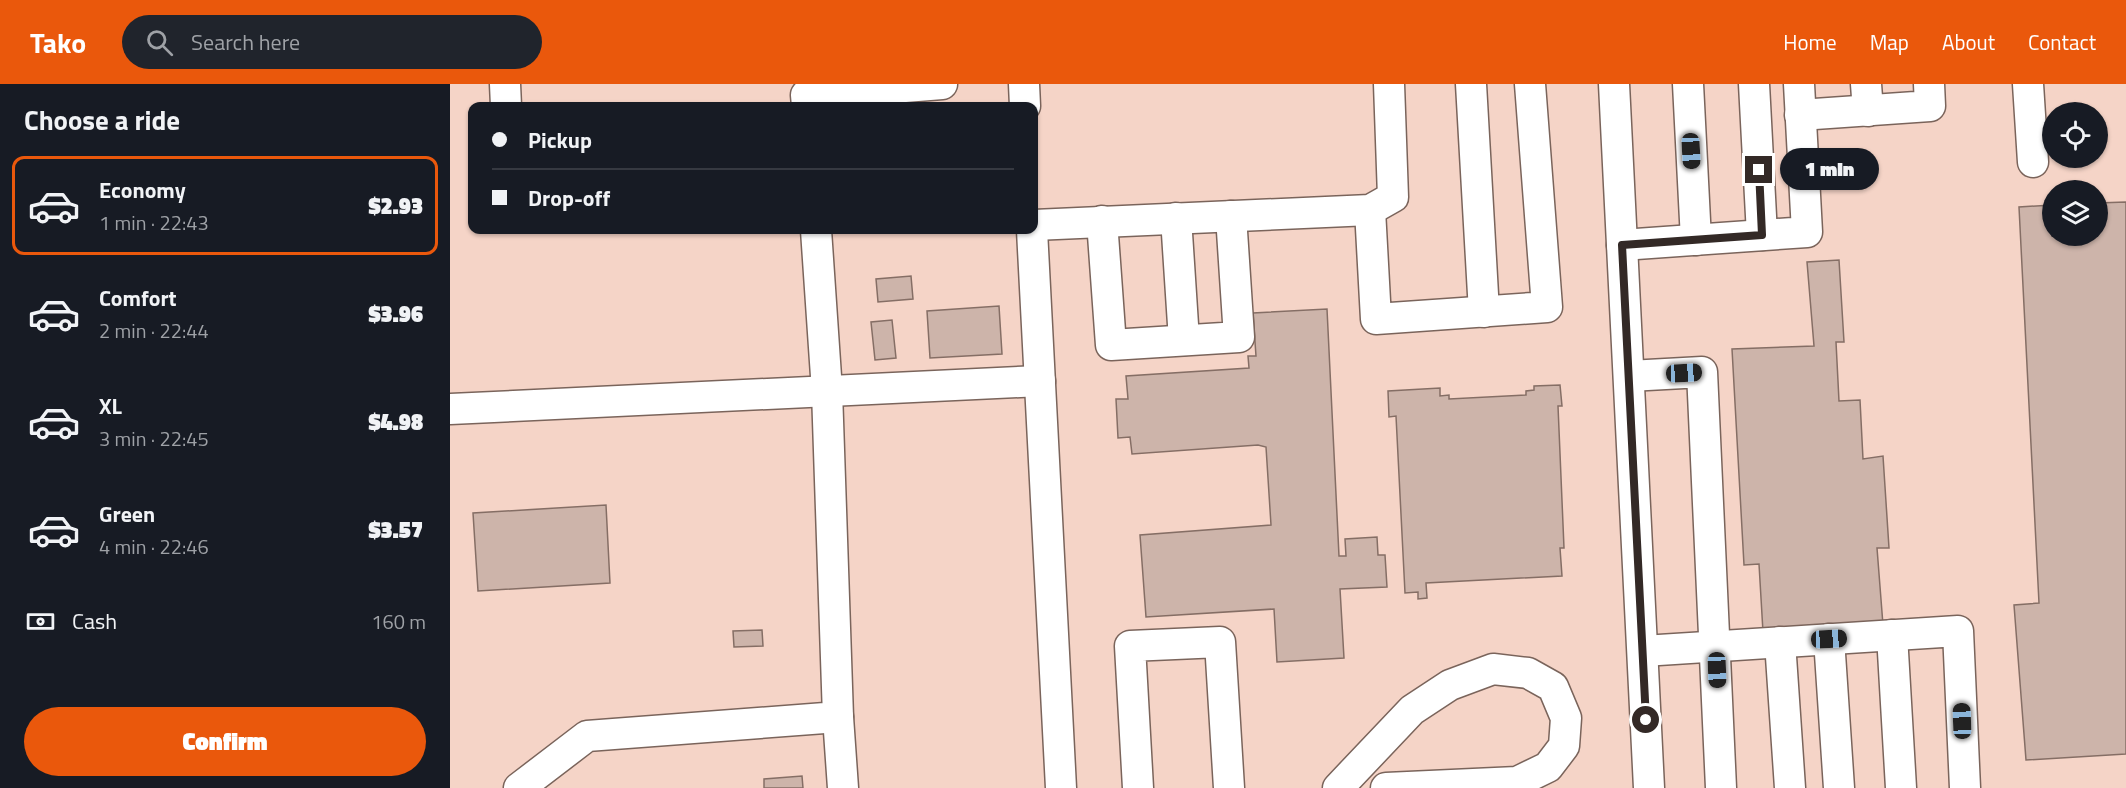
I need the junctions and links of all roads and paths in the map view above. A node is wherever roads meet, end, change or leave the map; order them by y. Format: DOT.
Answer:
graph roads {
  1 [pos="505,84"];
  2 [pos="942,84"];
  3 [pos="1024,84"];
  4 [pos="1389,84"];
  5 [pos="1471,84"];
  6 [pos="1530,84"];
  7 [pos="1614,84"];
  8 [pos="1688,84"];
  9 [pos="1754,84"];
  10 [pos="1798,84"];
  11 [pos="2028,84"];
  12 [pos="1930,95"];
  13 [pos="1867,98"];
  14 [pos="506,102"];
  15 [pos="807,102"];
  16 [pos="1025,102"];
  17 [pos="1800,115"];
  18 [pos="2032,162"];
  19 [pos="1370,210"];
  20 [pos="1232,216"];
  21 [pos="1176,218"];
  22 [pos="1102,221"];
  23 [pos="1038,225"];
  24 [pos="816,234"];
  25 [pos="1032,234"];
  26 [pos="1762,235"];
  27 [pos="1696,240"];
  28 [pos="1622,245"];
  29 [pos="1484,312"];
  30 [pos="1184,340"];
  31 [pos="1629,376"];
  32 [pos="1040,381"];
  33 [pos="827,391"];
  34 [pos="450,409"];
  35 [pos="1892,635"];
  36 [pos="1829,639"];
  37 [pos="1780,642"];
  38 [pos="1716,646"];
  39 [pos="1643,651"];
  40 [pos="838,717"];
  41 [pos="519,788"];
  42 [pos="843,788"];
  43 [pos="1061,788"];
  44 [pos="1138,788"];
  45 [pos="1229,788"];
  46 [pos="1338,788"];
  47 [pos="1386,788"];
  48 [pos="1649,788"];
  49 [pos="1721,788"];
  50 [pos="1790,788"];
  51 [pos="1839,788"];
  52 [pos="1901,788"];
  53 [pos="1965,788"];
  1 -- 14 [label="lane"];
  2 -- 15 [label="lane"];
  3 -- 16 [label="lane"];
  4 -- 19 [label="lane"];
  5 -- 29 [label="lane"];
  6 -- 29 [label="lane"];
  7 -- 28 [label="lane"];
  8 -- 27 [label="lane"];
  9 -- 26 [label="lane"];
  10 -- 17 [label="lane"];
  11 -- 18 [label="lane"];
  12 -- 13 [label="lane"];
  13 -- 17 [label="lane"];
  17 -- 26 [label="lane"];
  19 -- 20 [label="lane"];
  19 -- 29 [label="lane"];
  20 -- 21 [label="lane"];
  20 -- 30 [label="lane"];
  21 -- 22 [label="lane"];
  21 -- 30 [label="lane"];
  22 -- 23 [label="lane"];
  22 -- 30 [label="lane"];
  24 -- 33 [label="lane"];
  25 -- 32 [label="lane"];
  26 -- 27 [label="lane"];
  27 -- 28 [label="lane"];
  28 -- 31 [label="lane"];
  31 -- 38 [label="lane"];
  31 -- 39 [label="lane"];
  32 -- 33 [label="lane"];
  32 -- 43 [label="lane"];
  33 -- 34 [label="lane"];
  33 -- 40 [label="lane"];
  35 -- 36 [label="lane"];
  35 -- 52 [label="lane"];
  35 -- 53 [label="lane"];
  36 -- 37 [label="lane"];
  36 -- 51 [label="lane"];
  37 -- 38 [label="lane"];
  37 -- 50 [label="lane"];
  38 -- 39 [label="lane"];
  38 -- 49 [label="lane"];
  39 -- 48 [label="lane"];
  40 -- 41 [label="lane"];
  40 -- 42 [label="lane"];
  44 -- 45 [label="lane"];
  46 -- 47 [label="lane"];
}
